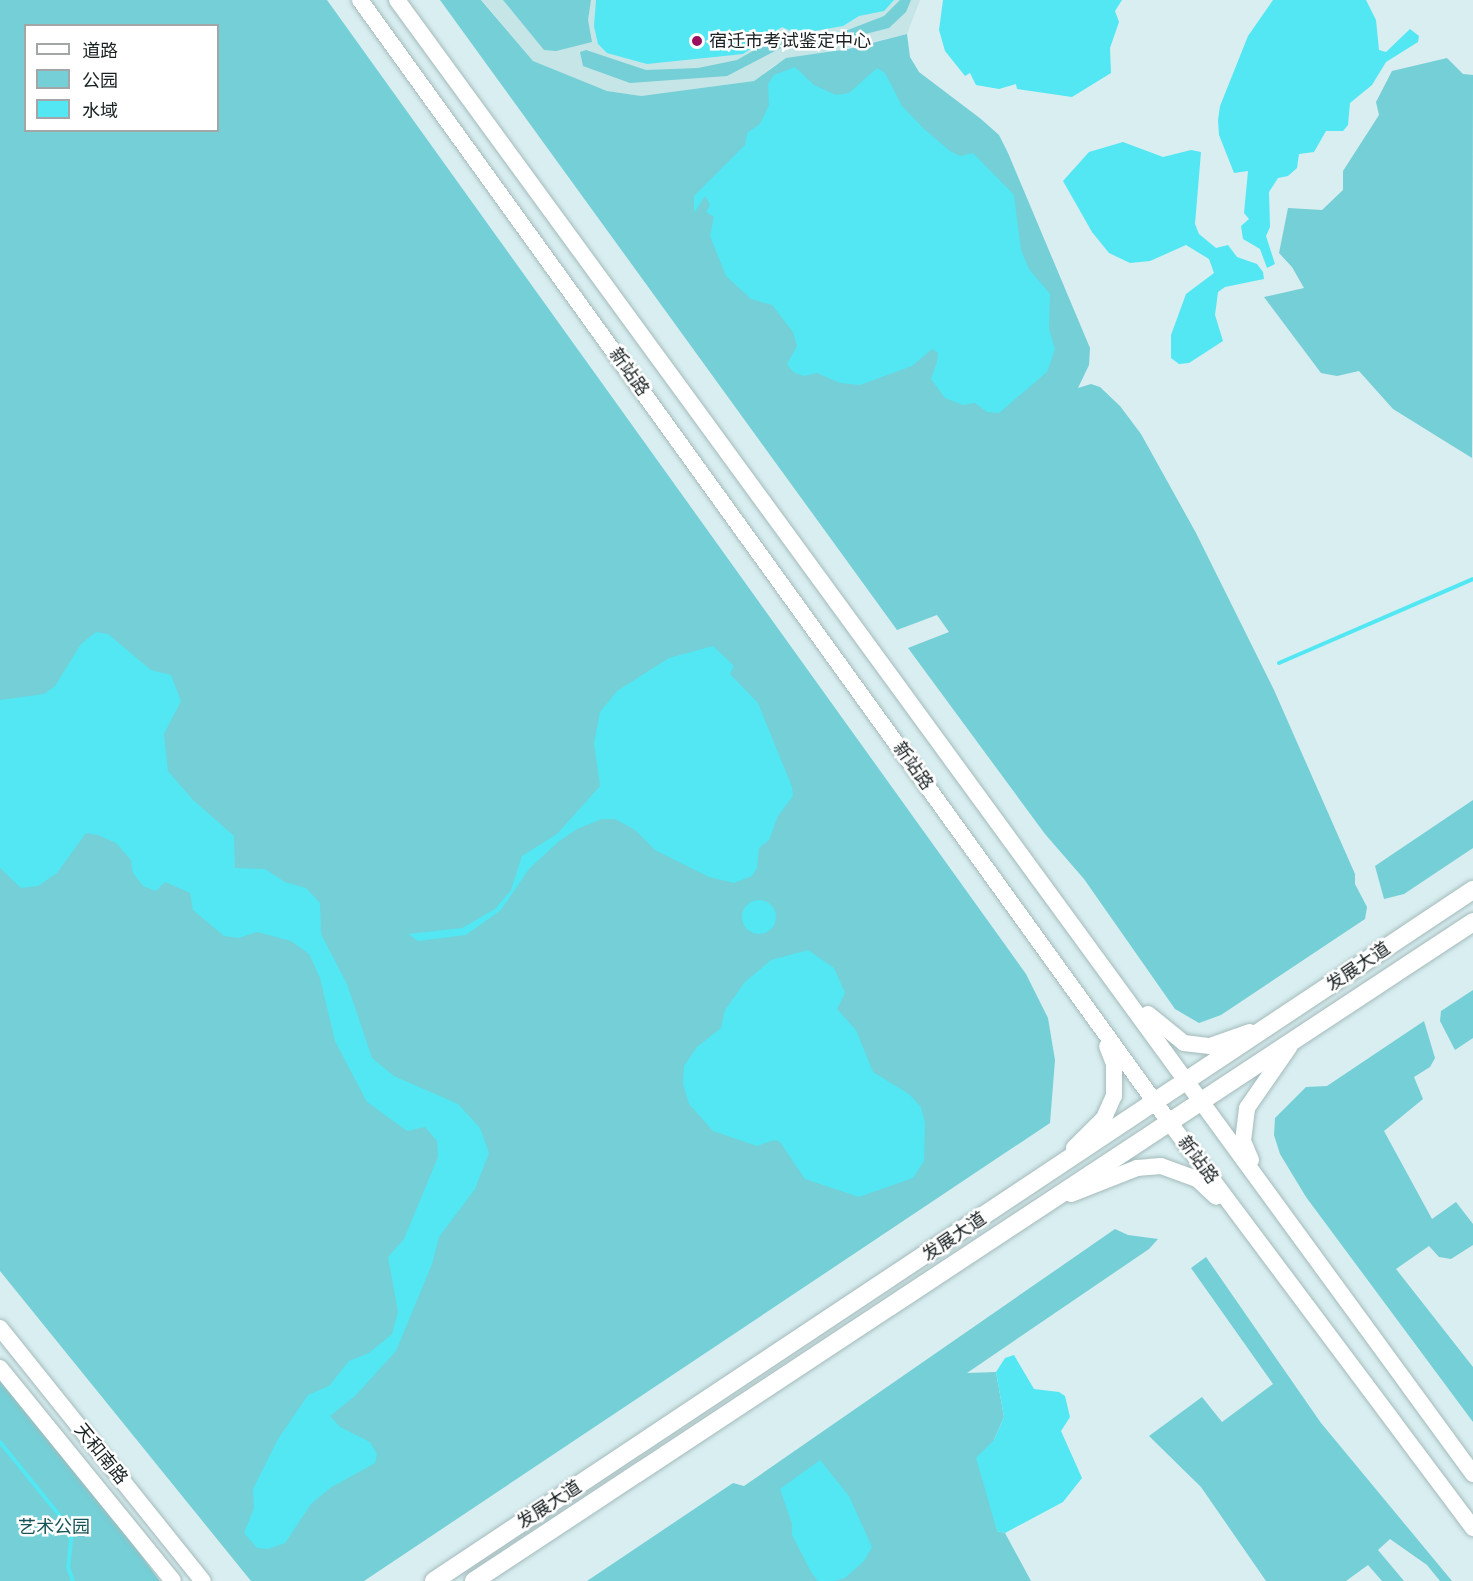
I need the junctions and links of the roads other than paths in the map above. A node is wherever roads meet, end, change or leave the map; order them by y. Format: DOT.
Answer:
graph roads {
  1 [pos="360,0"];
  2 [pos="397,0"];
  3 [pos="1473,891"];
  4 [pos="1473,922"];
  5 [pos="1111,977"];
  6 [pos="1076,993"];
  7 [pos="1281,1019"];
  8 [pos="1295,1040"];
  9 [pos="1187,1082"];
  10 [pos="1155,1103"];
  11 [pos="1200,1103"];
  12 [pos="1170,1123"];
  13 [pos="1024,1190"];
  14 [pos="1037,1210"];
  15 [pos="1294,1230"];
  16 [pos="1264,1248"];
  17 [pos="0,1328"];
  18 [pos="0,1368"];
  19 [pos="1473,1474"];
  20 [pos="1473,1528"];
  21 [pos="173,1581"];
  22 [pos="203,1581"];
  23 [pos="434,1581"];
  24 [pos="474,1581"];
  1 -- 6 [label="street, 新站路"];
  2 -- 5 [label="street, 新站路"];
  3 -- 7 [label="main road, 发展大道"];
  4 -- 8 [label="main road, 发展大道"];
  5 -- 7 [label="street"];
  5 -- 9 [label="street, 新站路"];
  6 -- 10 [label="street, 新站路"];
  6 -- 13 [label="street"];
  7 -- 9 [label="main road, 发展大道"];
  8 -- 11 [label="main road, 发展大道"];
  8 -- 15 [label="street"];
  9 -- 10 [label="main road, 发展大道"];
  9 -- 11 [label="street, 新站路"];
  10 -- 12 [label="street, 新站路"];
  10 -- 13 [label="main road, 发展大道"];
  11 -- 12 [label="main road, 发展大道"];
  11 -- 15 [label="street, 新站路"];
  12 -- 14 [label="main road, 发展大道"];
  12 -- 16 [label="street, 新站路"];
  13 -- 23 [label="main road, 发展大道"];
  14 -- 16 [label="street"];
  14 -- 24 [label="main road, 发展大道"];
  15 -- 19 [label="street, 新站路"];
  16 -- 20 [label="street, 新站路"];
  17 -- 22 [label="street, 天和南路"];
  18 -- 21 [label="street, 天和南路"];
}
